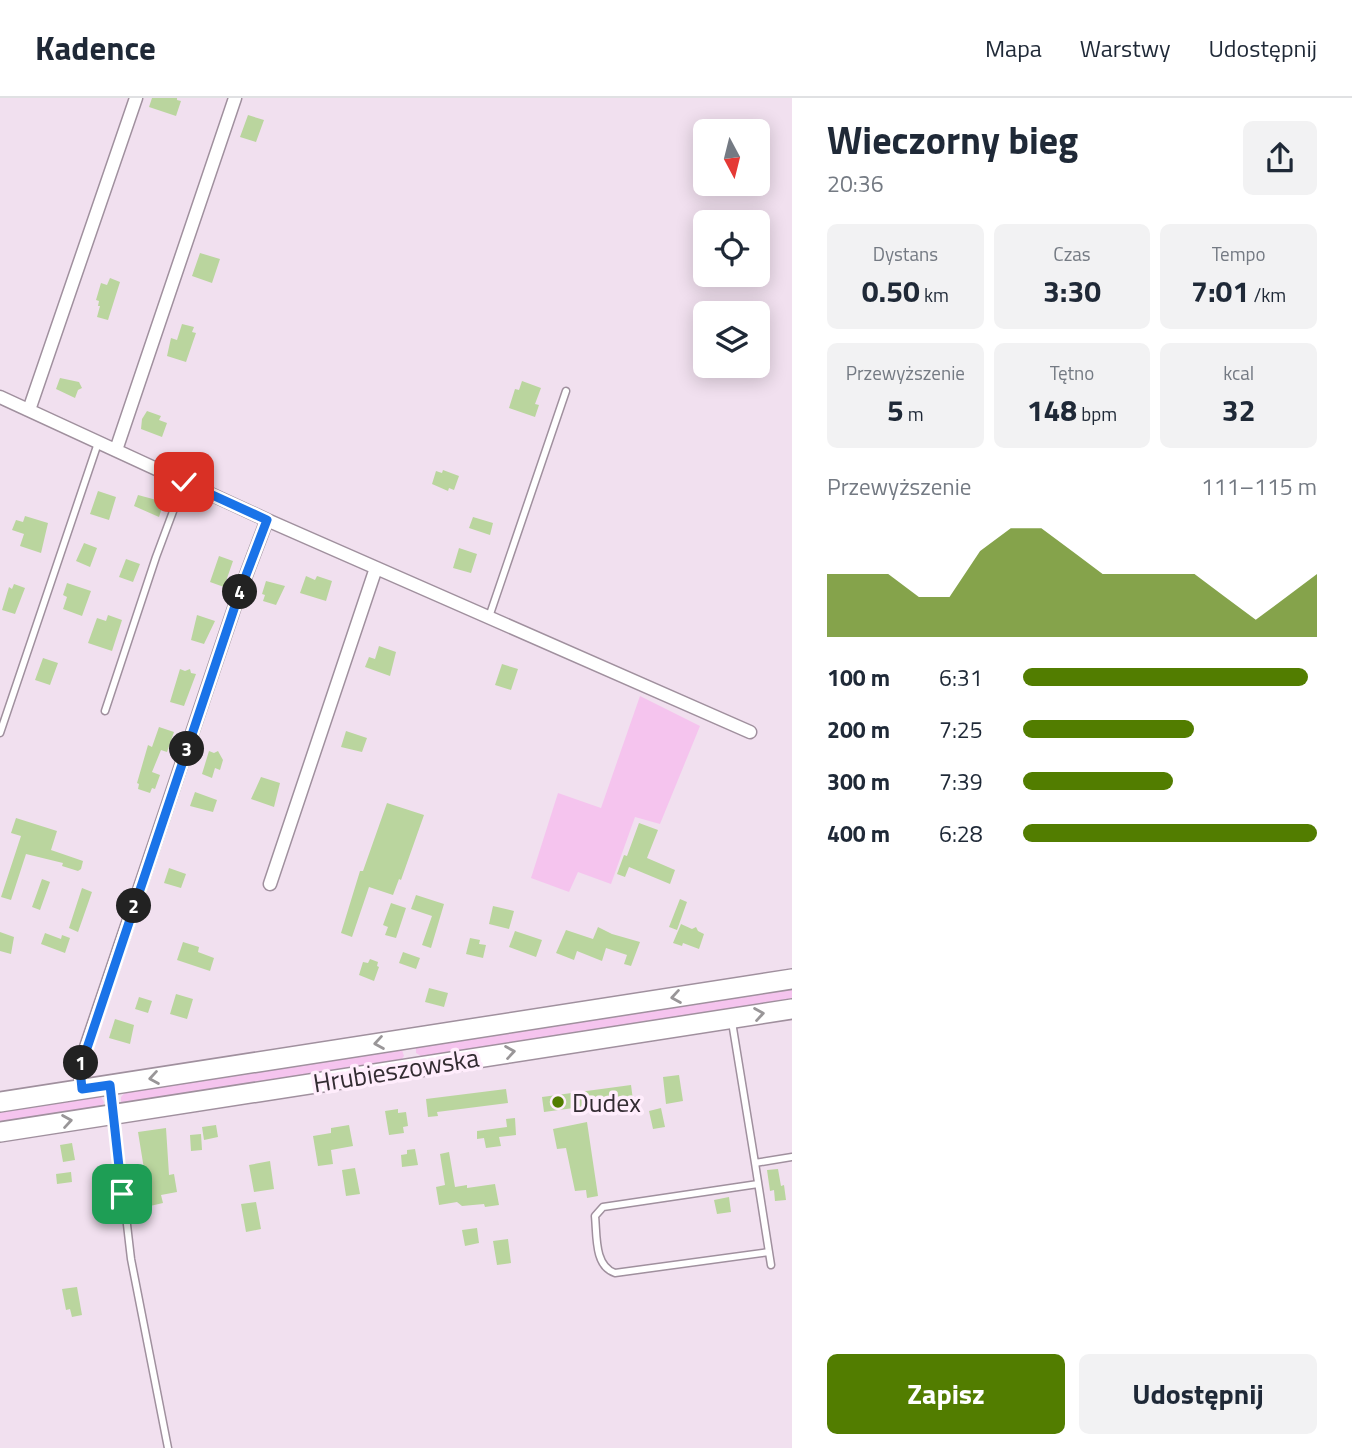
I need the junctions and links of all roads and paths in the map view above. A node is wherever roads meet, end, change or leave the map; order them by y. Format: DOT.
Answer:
graph roads {
  1 [pos="136,98"];
  2 [pos="235,98"];
  3 [pos="566,391"];
  4 [pos="0,397"];
  5 [pos="29,411"];
  6 [pos="98,442"];
  7 [pos="116,450"];
  8 [pos="184,482"];
  9 [pos="267,520"];
  10 [pos="376,568"];
  11 [pos="489,617"];
  12 [pos="105,711"];
  13 [pos="750,732"];
  14 [pos="0,733"];
  15 [pos="270,884"];
  16 [pos="792,979"];
  17 [pos="792,1009"];
  18 [pos="731,1018"];
  19 [pos="407,1039"];
  20 [pos="412,1068"];
  21 [pos="110,1085"];
  22 [pos="82,1089"];
  23 [pos="0,1102"];
  24 [pos="114,1114"];
  25 [pos="0,1132"];
  26 [pos="792,1157"];
  27 [pos="755,1163"];
  28 [pos="758,1184"];
  29 [pos="769,1252"];
  30 [pos="771,1265"];
  31 [pos="168,1448"];
  1 -- 5 [label="street"];
  2 -- 7 [label="street"];
  3 -- 11 [label="lane"];
  4 -- 5 [label="street"];
  5 -- 6 [label="street"];
  6 -- 7 [label="street"];
  6 -- 14 [label="lane"];
  7 -- 8 [label="street"];
  8 -- 9 [label="street"];
  8 -- 12 [label="lane"];
  9 -- 10 [label="street"];
  9 -- 22 [label="street"];
  10 -- 11 [label="street"];
  10 -- 15 [label="street"];
  11 -- 13 [label="street"];
  16 -- 19 [label="main road, Hrubieszowska, one-way"];
  18 -- 17 [label="main road, Hrubieszowska, one-way"];
  20 -- 18 [label="main road, Hrubieszowska, one-way"];
  18 -- 27 [label="lane"];
  19 -- 20 [label="main road"];
  19 -- 21 [label="main road, Hrubieszowska, one-way"];
  20 -- 24 [label="main road, Hrubieszowska"];
  21 -- 22 [label="main road, Hrubieszowska"];
  21 -- 24 [label="lane"];
  22 -- 23 [label="main road, Hrubieszowska"];
  25 -- 24 [label="main road, Hrubieszowska, one-way"];
  24 -- 31 [label="lane"];
  26 -- 27 [label="lane"];
  27 -- 28 [label="lane"];
  28 -- 29 [label="lane"];
  28 -- 29 [label="lane"];
  29 -- 30 [label="lane"];
}
